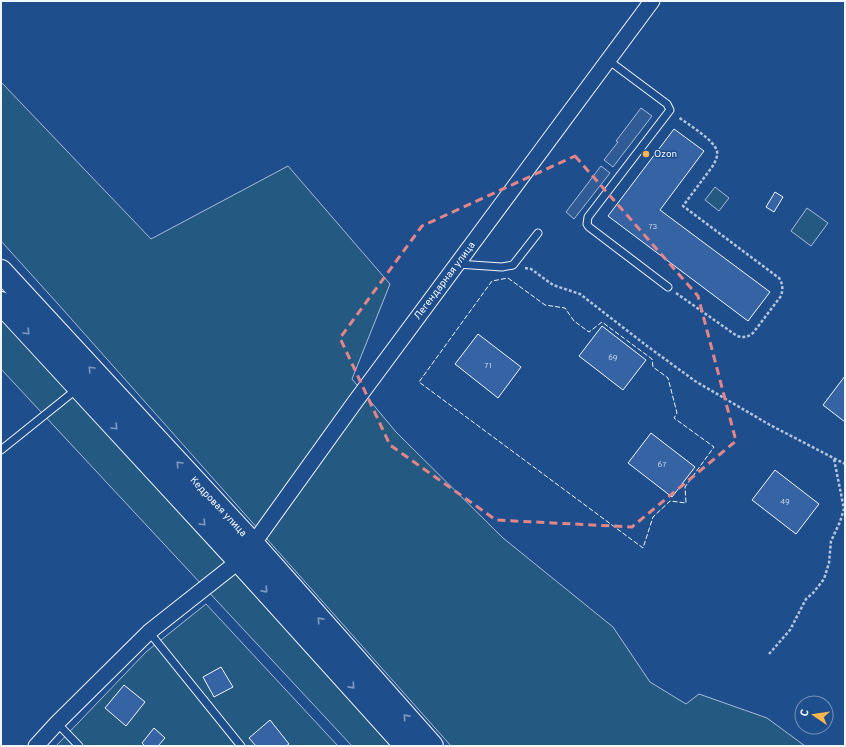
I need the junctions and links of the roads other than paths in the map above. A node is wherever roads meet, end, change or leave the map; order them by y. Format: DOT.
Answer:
graph roads {
  1 [pos="652,1"];
  2 [pos="608,60"];
  3 [pos="538,233"];
  4 [pos="457,264"];
  5 [pos="1,271"];
  6 [pos="668,287"];
  7 [pos="1,303"];
  8 [pos="79,387"];
  9 [pos="1,450"];
  10 [pos="253,544"];
  11 [pos="239,561"];
  12 [pos="149,632"];
  13 [pos="57,723"];
  14 [pos="36,746"];
  15 [pos="79,746"];
  16 [pos="241,746"];
  17 [pos="406,746"];
  18 [pos="432,746"];
  1 -- 2 [label="street, Легендарная улица"];
  2 -- 4 [label="street, Легендарная улица"];
  2 -- 6 [label="lane"];
  3 -- 4 [label="lane"];
  4 -- 10 [label="street, Легендарная улица"];
  10 -- 5 [label="main road, Кедровая улица, one-way"];
  7 -- 8 [label="main road, one-way"];
  8 -- 9 [label="lane"];
  8 -- 11 [label="main road, one-way"];
  10 -- 11 [label="street, Легендарная улица"];
  18 -- 10 [label="main road, Кедровая улица, one-way"];
  11 -- 12 [label="street, Легендарная улица"];
  11 -- 17 [label="main road, one-way"];
  12 -- 13 [label="street, Легендарная улица"];
  12 -- 16 [label="lane"];
  13 -- 14 [label="street, Легендарная улица"];
  13 -- 15 [label="lane"];
}
